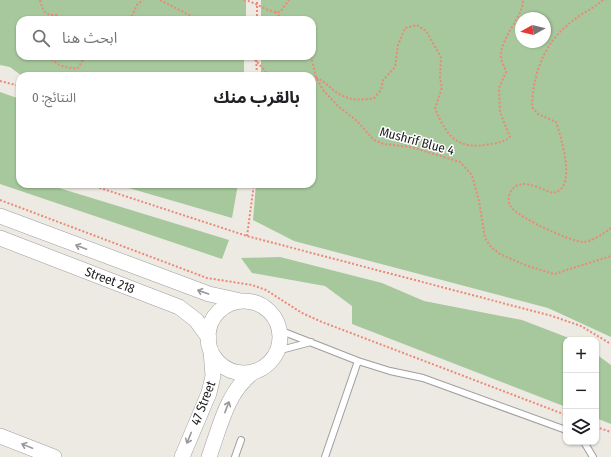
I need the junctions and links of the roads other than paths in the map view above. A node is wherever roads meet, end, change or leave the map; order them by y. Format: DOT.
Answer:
graph roads {
  1 [pos="0,216"];
  2 [pos="0,238"];
  3 [pos="241,301"];
  4 [pos="279,330"];
  5 [pos="311,342"];
  6 [pos="210,343"];
  7 [pos="277,351"];
  8 [pos="358,360"];
  9 [pos="255,372"];
  10 [pos="563,429"];
  11 [pos="0,436"];
  12 [pos="241,440"];
  13 [pos="586,445"];
  14 [pos="54,457"];
  15 [pos="182,457"];
  16 [pos="209,457"];
  17 [pos="235,457"];
  18 [pos="324,457"];
  19 [pos="592,457"];
  3 -- 1 [label="street, one-way"];
  2 -- 6 [label="street, Street 218"];
  3 -- 4 [label="street"];
  3 -- 6 [label="street"];
  4 -- 5 [label="lane"];
  4 -- 7 [label="street"];
  5 -- 7 [label="lane"];
  5 -- 8 [label="lane"];
  6 -- 9 [label="street"];
  6 -- 15 [label="street, 47 Street, one-way"];
  7 -- 9 [label="street"];
  8 -- 10 [label="lane"];
  8 -- 18 [label="lane"];
  16 -- 9 [label="street, 47 Street, one-way"];
  14 -- 11 [label="street, one-way"];
  12 -- 17 [label="lane"];
  13 -- 19 [label="lane"];
}
